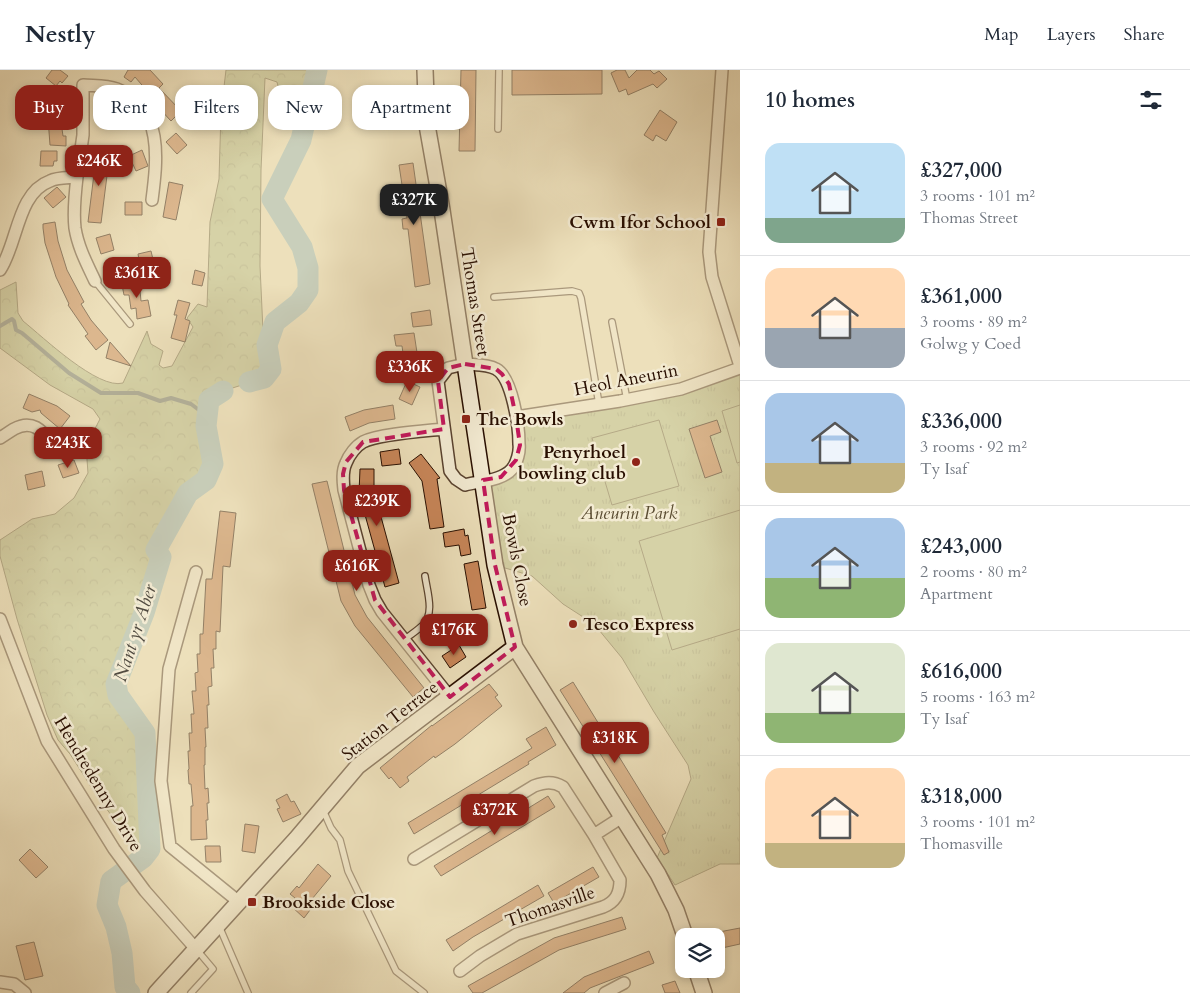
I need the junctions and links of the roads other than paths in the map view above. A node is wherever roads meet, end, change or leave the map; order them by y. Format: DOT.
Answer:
graph roads {
  1 [pos="425,70"];
  2 [pos="499,70"];
  3 [pos="722,70"];
  4 [pos="498,130"];
  5 [pos="77,177"];
  6 [pos="152,200"];
  7 [pos="0,270"];
  8 [pos="95,280"];
  9 [pos="494,297"];
  10 [pos="612,322"];
  11 [pos="130,324"];
  12 [pos="465,364"];
  13 [pos="740,367"];
  14 [pos="628,400"];
  15 [pos="600,404"];
  16 [pos="516,417"];
  17 [pos="444,429"];
  18 [pos="0,438"];
  19 [pos="52,444"];
  20 [pos="483,481"];
  21 [pos="196,572"];
  22 [pos="425,576"];
  23 [pos="0,619"];
  24 [pos="404,640"];
  25 [pos="515,647"];
  26 [pos="450,697"];
  27 [pos="322,808"];
  28 [pos="622,817"];
  29 [pos="594,835"];
  30 [pos="414,859"];
  31 [pos="239,902"];
  32 [pos="218,925"];
  33 [pos="683,928"];
  34 [pos="196,949"];
  35 [pos="460,971"];
  36 [pos="699,978"];
  37 [pos="0,982"];
  38 [pos="624,983"];
  39 [pos="24,993"];
  40 [pos="158,993"];
  41 [pos="191,993"];
  42 [pos="248,993"];
  43 [pos="424,993"];
  44 [pos="606,993"];
  45 [pos="704,993"];
  1 -- 12 [label="main road, Thomas Street"];
  2 -- 4 [label="lane"];
  3 -- 13 [label="street"];
  5 -- 6 [label="street"];
  5 -- 7 [label="street"];
  5 -- 8 [label="street"];
  8 -- 11 [label="lane"];
  9 -- 15 [label="lane"];
  10 -- 14 [label="lane"];
  12 -- 16 [label="street"];
  12 -- 17 [label="street"];
  12 -- 20 [label="main road, Thomas Street"];
  13 -- 14 [label="street, Heol Aneurin"];
  14 -- 15 [label="street, Heol Aneurin"];
  15 -- 16 [label="street, Heol Aneurin"];
  16 -- 20 [label="street"];
  17 -- 20 [label="street"];
  17 -- 24 [label="street"];
  18 -- 19 [label="street"];
  20 -- 25 [label="main road, Bowls Close"];
  21 -- 31 [label="street"];
  22 -- 24 [label="lane"];
  23 -- 34 [label="street, Hendredenny Drive"];
  24 -- 26 [label="street"];
  25 -- 26 [label="main road, Station Terrace"];
  25 -- 28 [label="main road, Bowls Close"];
  26 -- 27 [label="main road, Station Terrace"];
  27 -- 31 [label="main road, Station Terrace"];
  27 -- 43 [label="lane"];
  28 -- 29 [label="street"];
  28 -- 33 [label="main road, Bowls Close"];
  29 -- 30 [label="street, Thomasville"];
  29 -- 35 [label="street, Thomasville"];
  31 -- 32 [label="main road, Station Terrace"];
  32 -- 34 [label="main road, Station Terrace"];
  32 -- 42 [label="lane"];
  34 -- 40 [label="main road, Station Terrace"];
  34 -- 41 [label="lane"];
  36 -- 45 [label="main road"];
  37 -- 39 [label="street"];
  38 -- 44 [label="street"];
}
